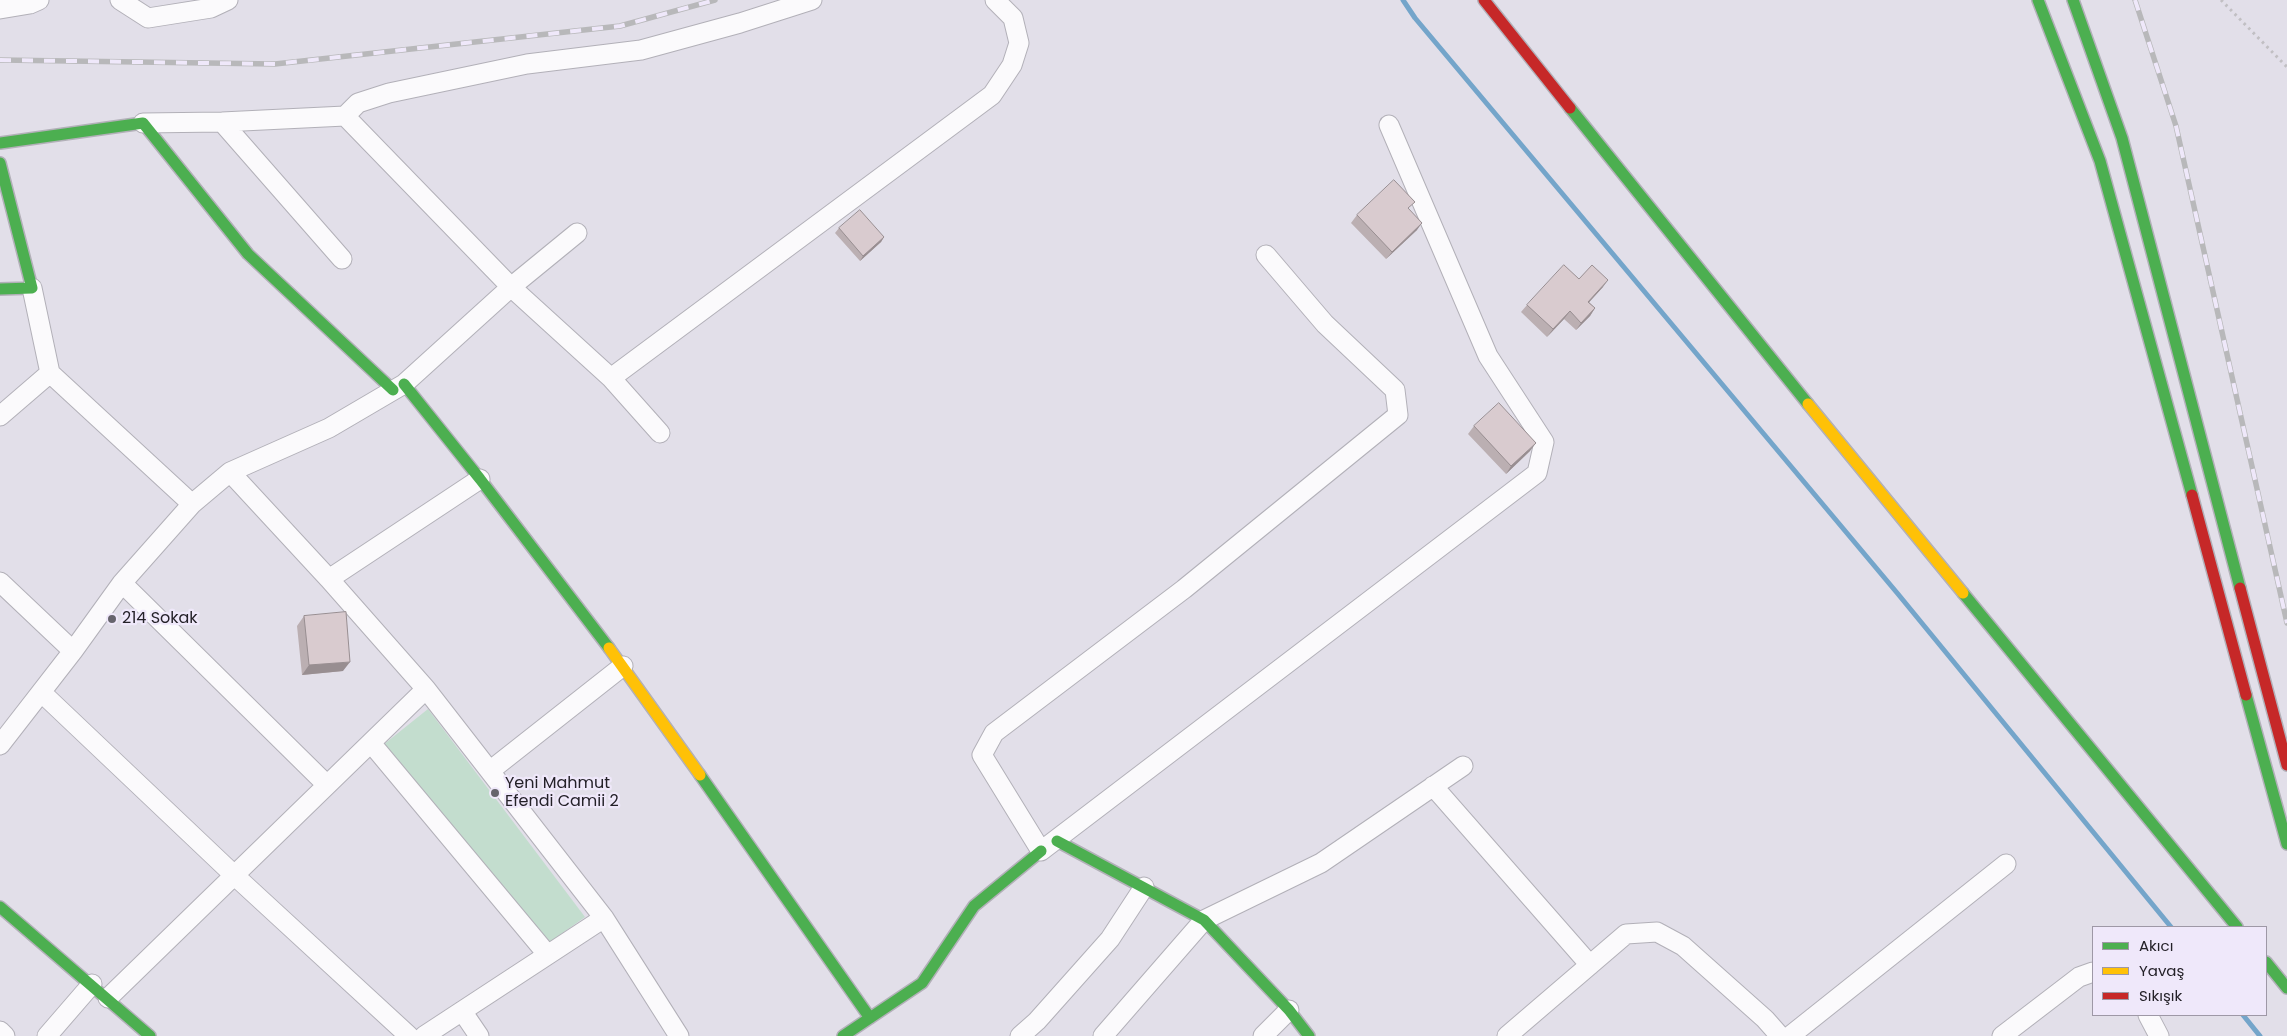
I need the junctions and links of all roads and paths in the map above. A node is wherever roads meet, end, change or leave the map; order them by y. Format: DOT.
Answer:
graph roads {
  1 [pos="39,0"];
  2 [pos="120,0"];
  3 [pos="228,0"];
  4 [pos="812,0"];
  5 [pos="995,0"];
  6 [pos="1484,0"];
  7 [pos="2038,0"];
  8 [pos="2073,0"];
  9 [pos="2222,0"];
  10 [pos="0,9"];
  11 [pos="2287,67"];
  12 [pos="345,116"];
  13 [pos="222,122"];
  14 [pos="143,123"];
  15 [pos="1389,125"];
  16 [pos="0,143"];
  17 [pos="0,163"];
  18 [pos="576,233"];
  19 [pos="1266,256"];
  20 [pos="342,259"];
  21 [pos="511,287"];
  22 [pos="32,288"];
  23 [pos="0,290"];
  24 [pos="50,373"];
  25 [pos="611,378"];
  26 [pos="399,387"];
  27 [pos="0,416"];
  28 [pos="660,433"];
  29 [pos="230,472"];
  30 [pos="480,479"];
  31 [pos="192,504"];
  32 [pos="329,579"];
  33 [pos="0,582"];
  34 [pos="122,583"];
  35 [pos="73,651"];
  36 [pos="623,666"];
  37 [pos="426,688"];
  38 [pos="42,692"];
  39 [pos="370,743"];
  40 [pos="0,745"];
  41 [pos="2287,765"];
  42 [pos="1463,766"];
  43 [pos="491,770"];
  44 [pos="327,785"];
  45 [pos="1433,786"];
  46 [pos="1057,841"];
  47 [pos="2287,844"];
  48 [pos="1041,851"];
  49 [pos="2006,864"];
  50 [pos="234,875"];
  51 [pos="1144,887"];
  52 [pos="0,907"];
  53 [pos="604,918"];
  54 [pos="1204,920"];
  55 [pos="2236,926"];
  56 [pos="547,954"];
  57 [pos="2267,963"];
  58 [pos="1590,965"];
  59 [pos="2092,972"];
  60 [pos="92,984"];
  61 [pos="2287,988"];
  62 [pos="108,998"];
  63 [pos="462,1010"];
  64 [pos="1289,1010"];
  65 [pos="2149,1016"];
  66 [pos="870,1018"];
  67 [pos="0,1031"];
  68 [pos="5,1036"];
  69 [pos="47,1036"];
  70 [pos="150,1036"];
  71 [pos="409,1036"];
  72 [pos="424,1036"];
  73 [pos="479,1036"];
  74 [pos="680,1036"];
  75 [pos="843,1036"];
  76 [pos="1020,1036"];
  77 [pos="1103,1036"];
  78 [pos="1264,1036"];
  79 [pos="1309,1036"];
  80 [pos="1507,1036"];
  81 [pos="1780,1036"];
  82 [pos="1790,1036"];
  83 [pos="2002,1036"];
  84 [pos="2159,1036"];
  1 -- 10 [label="street"];
  2 -- 3 [label="street"];
  4 -- 12 [label="street"];
  5 -- 25 [label="street"];
  6 -- 55 [label="main road"];
  7 -- 47 [label="main road"];
  8 -- 41 [label="main road"];
  9 -- 11 [label="path"];
  12 -- 13 [label="street"];
  12 -- 21 [label="street"];
  13 -- 14 [label="street"];
  13 -- 20 [label="street"];
  14 -- 16 [label="main road"];
  14 -- 26 [label="main road"];
  15 -- 46 [label="street"];
  17 -- 22 [label="main road"];
  18 -- 21 [label="street"];
  19 -- 48 [label="street"];
  21 -- 25 [label="street"];
  21 -- 26 [label="street"];
  22 -- 23 [label="main road"];
  22 -- 24 [label="street"];
  24 -- 27 [label="street"];
  24 -- 31 [label="street"];
  25 -- 28 [label="street"];
  26 -- 29 [label="street"];
  26 -- 30 [label="main road"];
  29 -- 31 [label="street"];
  29 -- 32 [label="street"];
  30 -- 32 [label="street"];
  30 -- 36 [label="main road"];
  31 -- 34 [label="street"];
  32 -- 37 [label="street"];
  33 -- 35 [label="street"];
  34 -- 35 [label="street"];
  34 -- 44 [label="street"];
  35 -- 38 [label="street"];
  36 -- 43 [label="street"];
  36 -- 66 [label="main road"];
  37 -- 39 [label="street"];
  37 -- 43 [label="street"];
  38 -- 40 [label="street"];
  38 -- 50 [label="street"];
  39 -- 44 [label="street"];
  39 -- 56 [label="street"];
  42 -- 45 [label="street"];
  43 -- 53 [label="street"];
  44 -- 50 [label="street"];
  45 -- 54 [label="street"];
  45 -- 58 [label="street"];
  46 -- 48 [label="street"];
  46 -- 51 [label="main road"];
  48 -- 66 [label="main road"];
  49 -- 82 [label="street"];
  50 -- 62 [label="street"];
  50 -- 71 [label="street"];
  51 -- 54 [label="main road"];
  51 -- 76 [label="street"];
  52 -- 60 [label="main road"];
  53 -- 56 [label="street"];
  53 -- 74 [label="street"];
  54 -- 64 [label="main road"];
  54 -- 77 [label="street"];
  56 -- 63 [label="street"];
  57 -- 61 [label="main road"];
  58 -- 80 [label="street"];
  58 -- 81 [label="street"];
  59 -- 83 [label="street"];
  60 -- 62 [label="main road"];
  60 -- 69 [label="street"];
  62 -- 70 [label="main road"];
  63 -- 72 [label="street"];
  63 -- 73 [label="street"];
  64 -- 78 [label="street"];
  64 -- 79 [label="main road"];
  65 -- 84 [label="street"];
  66 -- 75 [label="main road"];
  67 -- 68 [label="street"];
}
